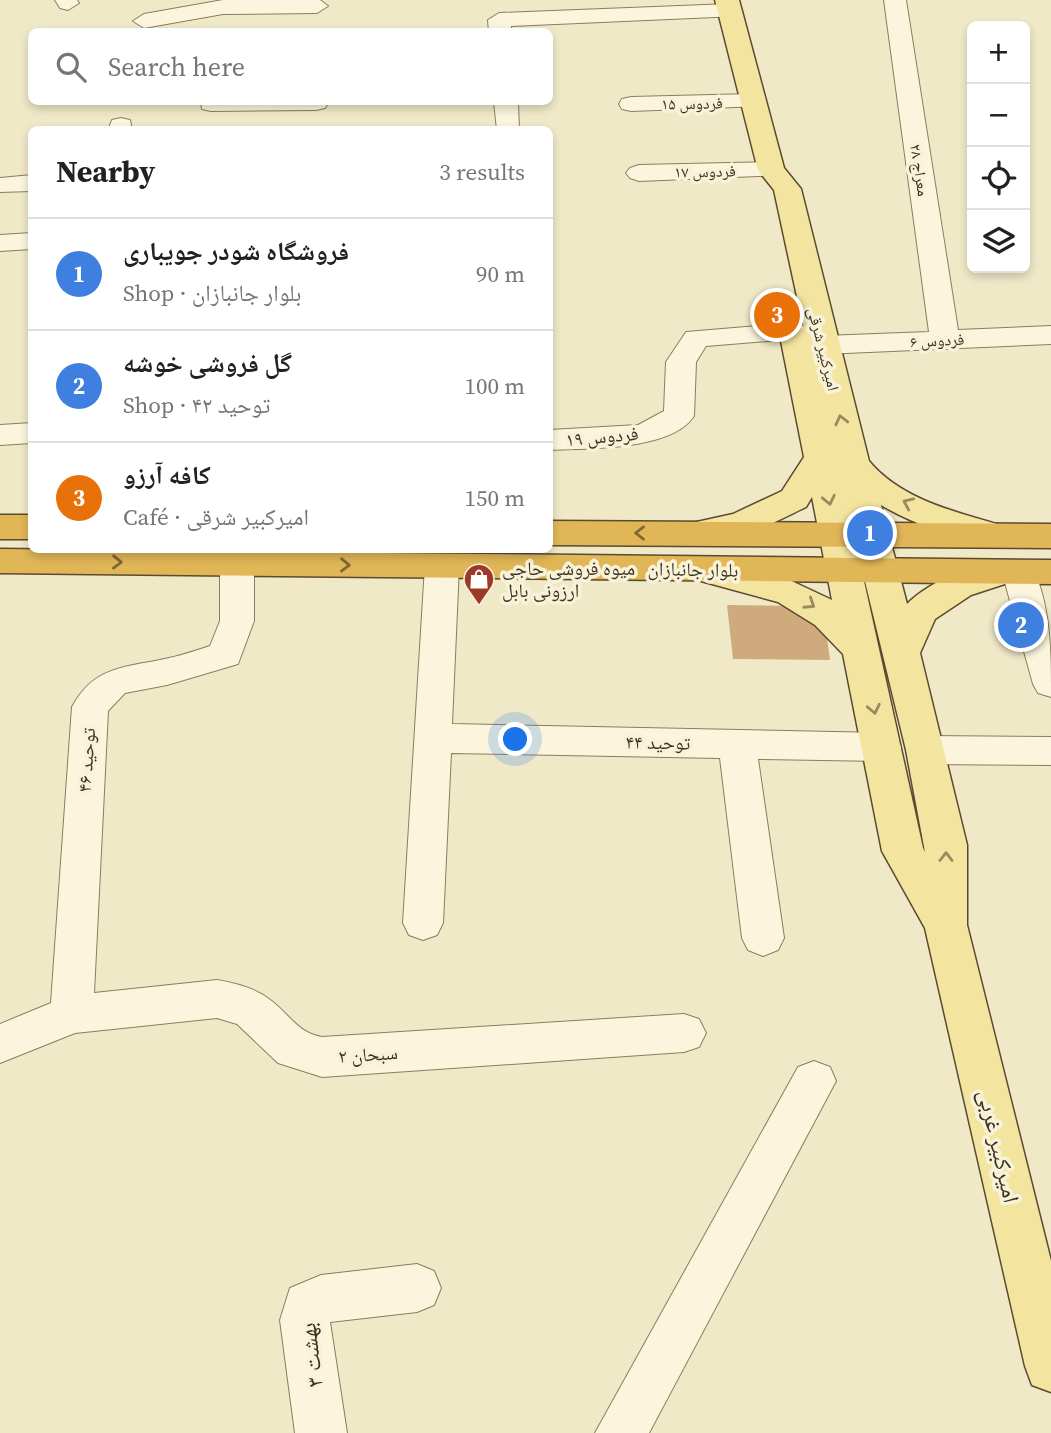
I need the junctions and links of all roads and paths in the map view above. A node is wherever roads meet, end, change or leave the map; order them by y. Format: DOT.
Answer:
graph roads {
  1 [pos="895,0"];
  2 [pos="224,4"];
  3 [pos="317,5"];
  4 [pos="729,5"];
  5 [pos="144,21"];
  6 [pos="221,28"];
  7 [pos="500,28"];
  8 [pos="753,102"];
  9 [pos="631,104"];
  10 [pos="211,105"];
  11 [pos="317,105"];
  12 [pos="506,105"];
  13 [pos="214,126"];
  14 [pos="322,126"];
  15 [pos="508,126"];
  16 [pos="771,170"];
  17 [pos="639,173"];
  18 [pos="28,183"];
  19 [pos="3,185"];
  20 [pos="28,241"];
  21 [pos="0,243"];
  22 [pos="794,332"];
  23 [pos="1051,335"];
  24 [pos="946,340"];
  25 [pos="823,345"];
  26 [pos="28,433"];
  27 [pos="0,435"];
  28 [pos="553,440"];
  29 [pos="836,459"];
  30 [pos="0,527"];
  31 [pos="28,527"];
  32 [pos="553,533"];
  33 [pos="695,533"];
  34 [pos="995,535"];
  35 [pos="1051,536"];
  36 [pos="857,552"];
  37 [pos="0,561"];
  38 [pos="237,564"];
  39 [pos="442,566"];
  40 [pos="699,569"];
  41 [pos="1024,572"];
  42 [pos="862,652"];
  43 [pos="901,653"];
  44 [pos="1051,684"];
  45 [pos="434,738"];
  46 [pos="737,744"];
  47 [pos="882,747"];
  48 [pos="926,750"];
  49 [pos="1051,751"];
  50 [pos="423,923"];
  51 [pos="946,925"];
  52 [pos="763,938"];
  53 [pos="72,1014"];
  54 [pos="684,1033"];
  55 [pos="0,1044"];
  56 [pos="814,1081"];
  57 [pos="417,1288"];
  58 [pos="1051,1366"];
  59 [pos="321,1433"];
  60 [pos="621,1433"];
  1 -- 24 [label="street, معراج ۲۸"];
  2 -- 3 [label="street"];
  2 -- 5 [label="street"];
  2 -- 6 [label="street"];
  4 -- 7 [label="street"];
  4 -- 8 [label="main road, امیرکبیر شرقی"];
  8 -- 9 [label="street, فردوس ۱۵"];
  8 -- 16 [label="main road, امیرکبیر شرقی"];
  10 -- 13 [label="street"];
  11 -- 14 [label="street"];
  12 -- 15 [label="street"];
  16 -- 17 [label="street, فردوس ۱۷"];
  16 -- 22 [label="main road, امیرکبیر شرقی"];
  16 -- 25 [label="main road, امیرکبیر شرقی"];
  18 -- 19 [label="street"];
  20 -- 21 [label="street"];
  22 -- 28 [label="street, فردوس ۱۹"];
  22 -- 29 [label="main road, امیرکبیر شرقی"];
  23 -- 24 [label="street, فردوس ۶"];
  24 -- 25 [label="street, فردوس ۶"];
  29 -- 25 [label="main road, امیرکبیر شرقی, one-way"];
  26 -- 27 [label="street"];
  29 -- 33 [label="main road"];
  34 -- 29 [label="main road, one-way"];
  29 -- 36 [label="main road, امیرکبیر شرقی"];
  30 -- 31 [label="highway"];
  33 -- 32 [label="highway, بلوار جانبازان, one-way"];
  33 -- 36 [label="highway, بلوار جانبازان"];
  34 -- 35 [label="highway, بلوار جانبازان"];
  34 -- 36 [label="highway, بلوار جانبازان"];
  36 -- 40 [label="highway, بلوار جانبازان"];
  36 -- 41 [label="highway, بلوار جانبازان"];
  36 -- 42 [label="main road, امیرکبیر غربی"];
  36 -- 43 [label="main road, امیرکبیر غربی"];
  37 -- 38 [label="highway, بلوار جانبازان, one-way"];
  38 -- 39 [label="highway, بلوار جانبازان, one-way"];
  38 -- 53 [label="street, توحید ۴۶"];
  39 -- 40 [label="highway, بلوار جانبازان"];
  39 -- 45 [label="street"];
  40 -- 42 [label="main road, one-way"];
  41 -- 43 [label="main road"];
  41 -- 44 [label="street"];
  42 -- 47 [label="main road, امیرکبیر غربی, one-way"];
  43 -- 48 [label="main road, امیرکبیر غربی"];
  45 -- 46 [label="street, توحید ۴۴"];
  45 -- 50 [label="street"];
  46 -- 47 [label="street, توحید ۴۴"];
  46 -- 52 [label="street"];
  47 -- 51 [label="main road, امیرکبیر غربی"];
  48 -- 49 [label="street"];
  51 -- 48 [label="main road, امیرکبیر غربی, one-way"];
  51 -- 58 [label="main road, امیرکبیر غربی"];
  53 -- 54 [label="street, سبحان ۲"];
  53 -- 55 [label="street, سبحان ۲"];
  56 -- 60 [label="street"];
  57 -- 59 [label="street, بهشت ۳"];
}
